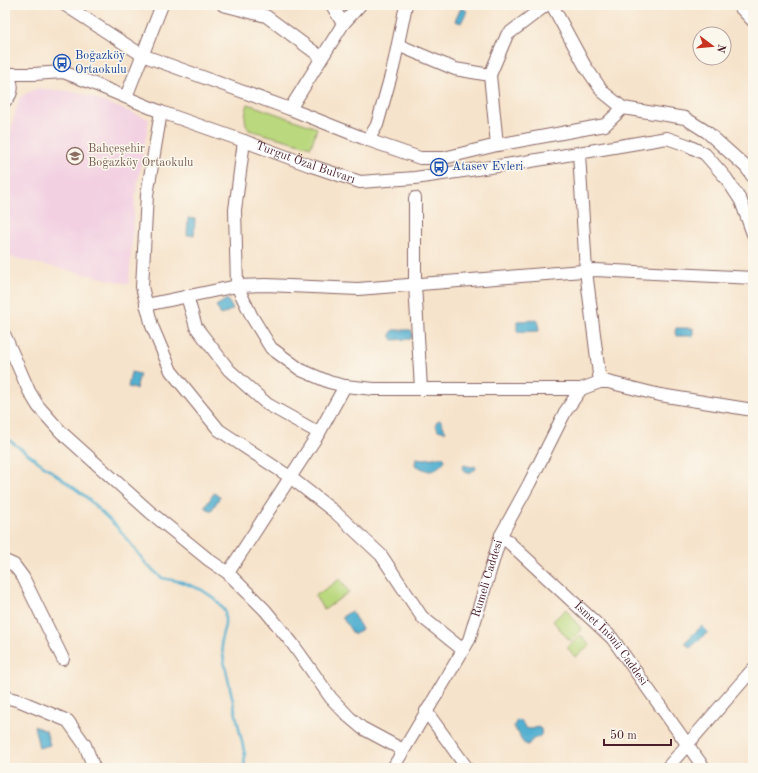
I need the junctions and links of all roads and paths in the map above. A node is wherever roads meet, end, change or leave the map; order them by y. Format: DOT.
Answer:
graph roads {
  1 [pos="65,5"];
  2 [pos="162,5"];
  3 [pos="223,5"];
  4 [pos="332,5"];
  5 [pos="360,5"];
  6 [pos="406,5"];
  7 [pos="546,5"];
  8 [pos="552,5"];
  9 [pos="738,5"];
  10 [pos="753,21"];
  11 [pos="343,24"];
  12 [pos="398,45"];
  13 [pos="142,55"];
  14 [pos="322,57"];
  15 [pos="5,74"];
  16 [pos="34,74"];
  17 [pos="490,75"];
  18 [pos="8,96"];
  19 [pos="126,97"];
  20 [pos="623,108"];
  21 [pos="290,109"];
  22 [pos="161,112"];
  23 [pos="368,140"];
  24 [pos="244,141"];
  25 [pos="497,145"];
  26 [pos="580,153"];
  27 [pos="753,177"];
  28 [pos="415,198"];
  29 [pos="753,234"];
  30 [pos="586,271"];
  31 [pos="753,278"];
  32 [pos="415,284"];
  33 [pos="237,286"];
  34 [pos="187,296"];
  35 [pos="146,305"];
  36 [pos="5,336"];
  37 [pos="600,382"];
  38 [pos="345,386"];
  39 [pos="421,389"];
  40 [pos="581,389"];
  41 [pos="753,410"];
  42 [pos="319,433"];
  43 [pos="290,478"];
  44 [pos="501,535"];
  45 [pos="5,561"];
  46 [pos="228,573"];
  47 [pos="463,650"];
  48 [pos="63,659"];
  49 [pos="753,669"];
  50 [pos="5,697"];
  51 [pos="426,711"];
  52 [pos="687,744"];
  53 [pos="403,750"];
  54 [pos="94,768"];
  55 [pos="393,768"];
  56 [pos="466,768"];
  57 [pos="667,768"];
  58 [pos="704,768"];
  1 -- 13 [label="street"];
  2 -- 13 [label="street"];
  3 -- 14 [label="street"];
  4 -- 11 [label="street"];
  5 -- 11 [label="street"];
  6 -- 12 [label="street"];
  7 -- 17 [label="street"];
  8 -- 20 [label="street"];
  9 -- 10 [label="street"];
  11 -- 14 [label="street"];
  12 -- 17 [label="street"];
  12 -- 23 [label="street"];
  13 -- 19 [label="street"];
  13 -- 21 [label="street"];
  14 -- 21 [label="street"];
  15 -- 16 [label="street, Turgut Özal Bulvarı"];
  15 -- 18 [label="street"];
  16 -- 18 [label="street"];
  16 -- 19 [label="street, Turgut Özal Bulvarı"];
  17 -- 25 [label="street"];
  19 -- 22 [label="street, Turgut Özal Bulvarı"];
  20 -- 25 [label="street"];
  20 -- 27 [label="street"];
  21 -- 23 [label="street"];
  22 -- 24 [label="street, Turgut Özal Bulvarı"];
  22 -- 35 [label="street"];
  23 -- 25 [label="street"];
  24 -- 26 [label="street, Turgut Özal Bulvarı"];
  24 -- 33 [label="street"];
  26 -- 29 [label="street, Turgut Özal Bulvarı"];
  26 -- 30 [label="street"];
  28 -- 32 [label="street"];
  30 -- 31 [label="street"];
  30 -- 32 [label="street"];
  30 -- 37 [label="street"];
  32 -- 33 [label="street"];
  32 -- 39 [label="street"];
  33 -- 34 [label="street"];
  33 -- 38 [label="street"];
  34 -- 35 [label="street"];
  34 -- 42 [label="street"];
  35 -- 43 [label="street"];
  36 -- 46 [label="street"];
  37 -- 40 [label="street"];
  37 -- 41 [label="street"];
  38 -- 39 [label="street"];
  38 -- 42 [label="street"];
  39 -- 40 [label="street"];
  40 -- 44 [label="street, Rumeli Caddesi"];
  42 -- 43 [label="street"];
  43 -- 46 [label="street"];
  43 -- 47 [label="street"];
  44 -- 47 [label="street, Rumeli Caddesi"];
  44 -- 52 [label="street, İsmet İnönü Caddesi"];
  45 -- 48 [label="street"];
  46 -- 53 [label="street"];
  47 -- 51 [label="street, Rumeli Caddesi"];
  49 -- 52 [label="street"];
  50 -- 54 [label="street"];
  51 -- 53 [label="street, Rumeli Caddesi"];
  51 -- 56 [label="street"];
  52 -- 57 [label="street"];
  52 -- 58 [label="street, İsmet İnönü Caddesi"];
  53 -- 55 [label="street, Rumeli Caddesi"];
}
